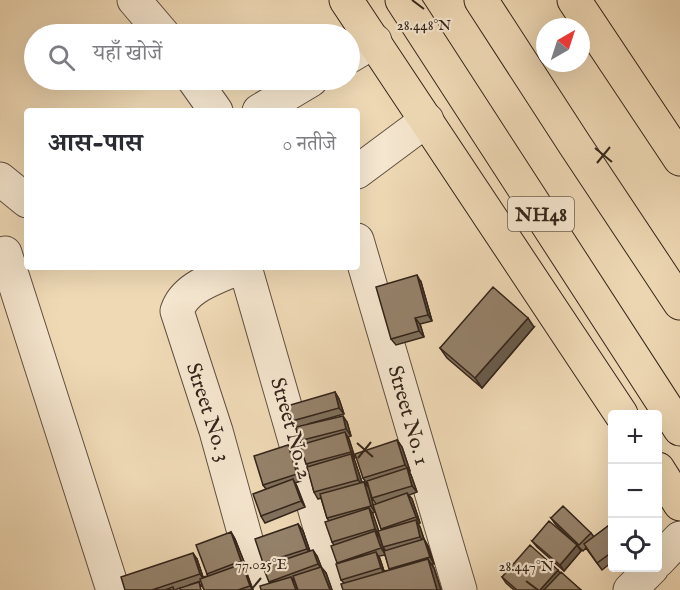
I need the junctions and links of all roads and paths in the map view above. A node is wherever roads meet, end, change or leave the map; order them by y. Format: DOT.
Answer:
graph roads {
  1 [pos="134,0"];
  2 [pos="346,0"];
  3 [pos="402,0"];
  4 [pos="481,0"];
  5 [pos="574,0"];
  6 [pos="154,24"];
  7 [pos="354,24"];
  8 [pos="362,49"];
  9 [pos="201,90"];
  10 [pos="294,90"];
  11 [pos="214,108"];
  12 [pos="264,108"];
  13 [pos="427,120"];
  14 [pos="680,159"];
  15 [pos="360,170"];
  16 [pos="0,179"];
  17 [pos="24,199"];
  18 [pos="360,250"];
  19 [pos="11,251"];
  20 [pos="234,270"];
  21 [pos="246,270"];
  22 [pos="680,303"];
  23 [pos="618,410"];
  24 [pos="680,429"];
  25 [pos="662,477"];
  26 [pos="680,504"];
  27 [pos="680,538"];
  28 [pos="662,556"];
  29 [pos="647,572"];
  30 [pos="113,590"];
  31 [pos="260,590"];
  32 [pos="338,590"];
  33 [pos="460,590"];
  34 [pos="630,590"];
  1 -- 6 [label="street"];
  2 -- 7 [label="main road"];
  3 -- 24 [label="main road, NH48"];
  4 -- 22 [label="main road, NH48"];
  5 -- 14 [label="main road"];
  8 -- 13 [label="main road"];
  9 -- 11 [label="street"];
  10 -- 12 [label="street"];
  13 -- 15 [label="street"];
  13 -- 23 [label="main road"];
  16 -- 17 [label="street"];
  18 -- 33 [label="street, Street No. 1"];
  19 -- 30 [label="street"];
  20 -- 31 [label="street, Street No. 3"];
  21 -- 32 [label="street, Street No. 2"];
  25 -- 26 [label="main road"];
  27 -- 28 [label="street"];
  29 -- 34 [label="street"];
}
